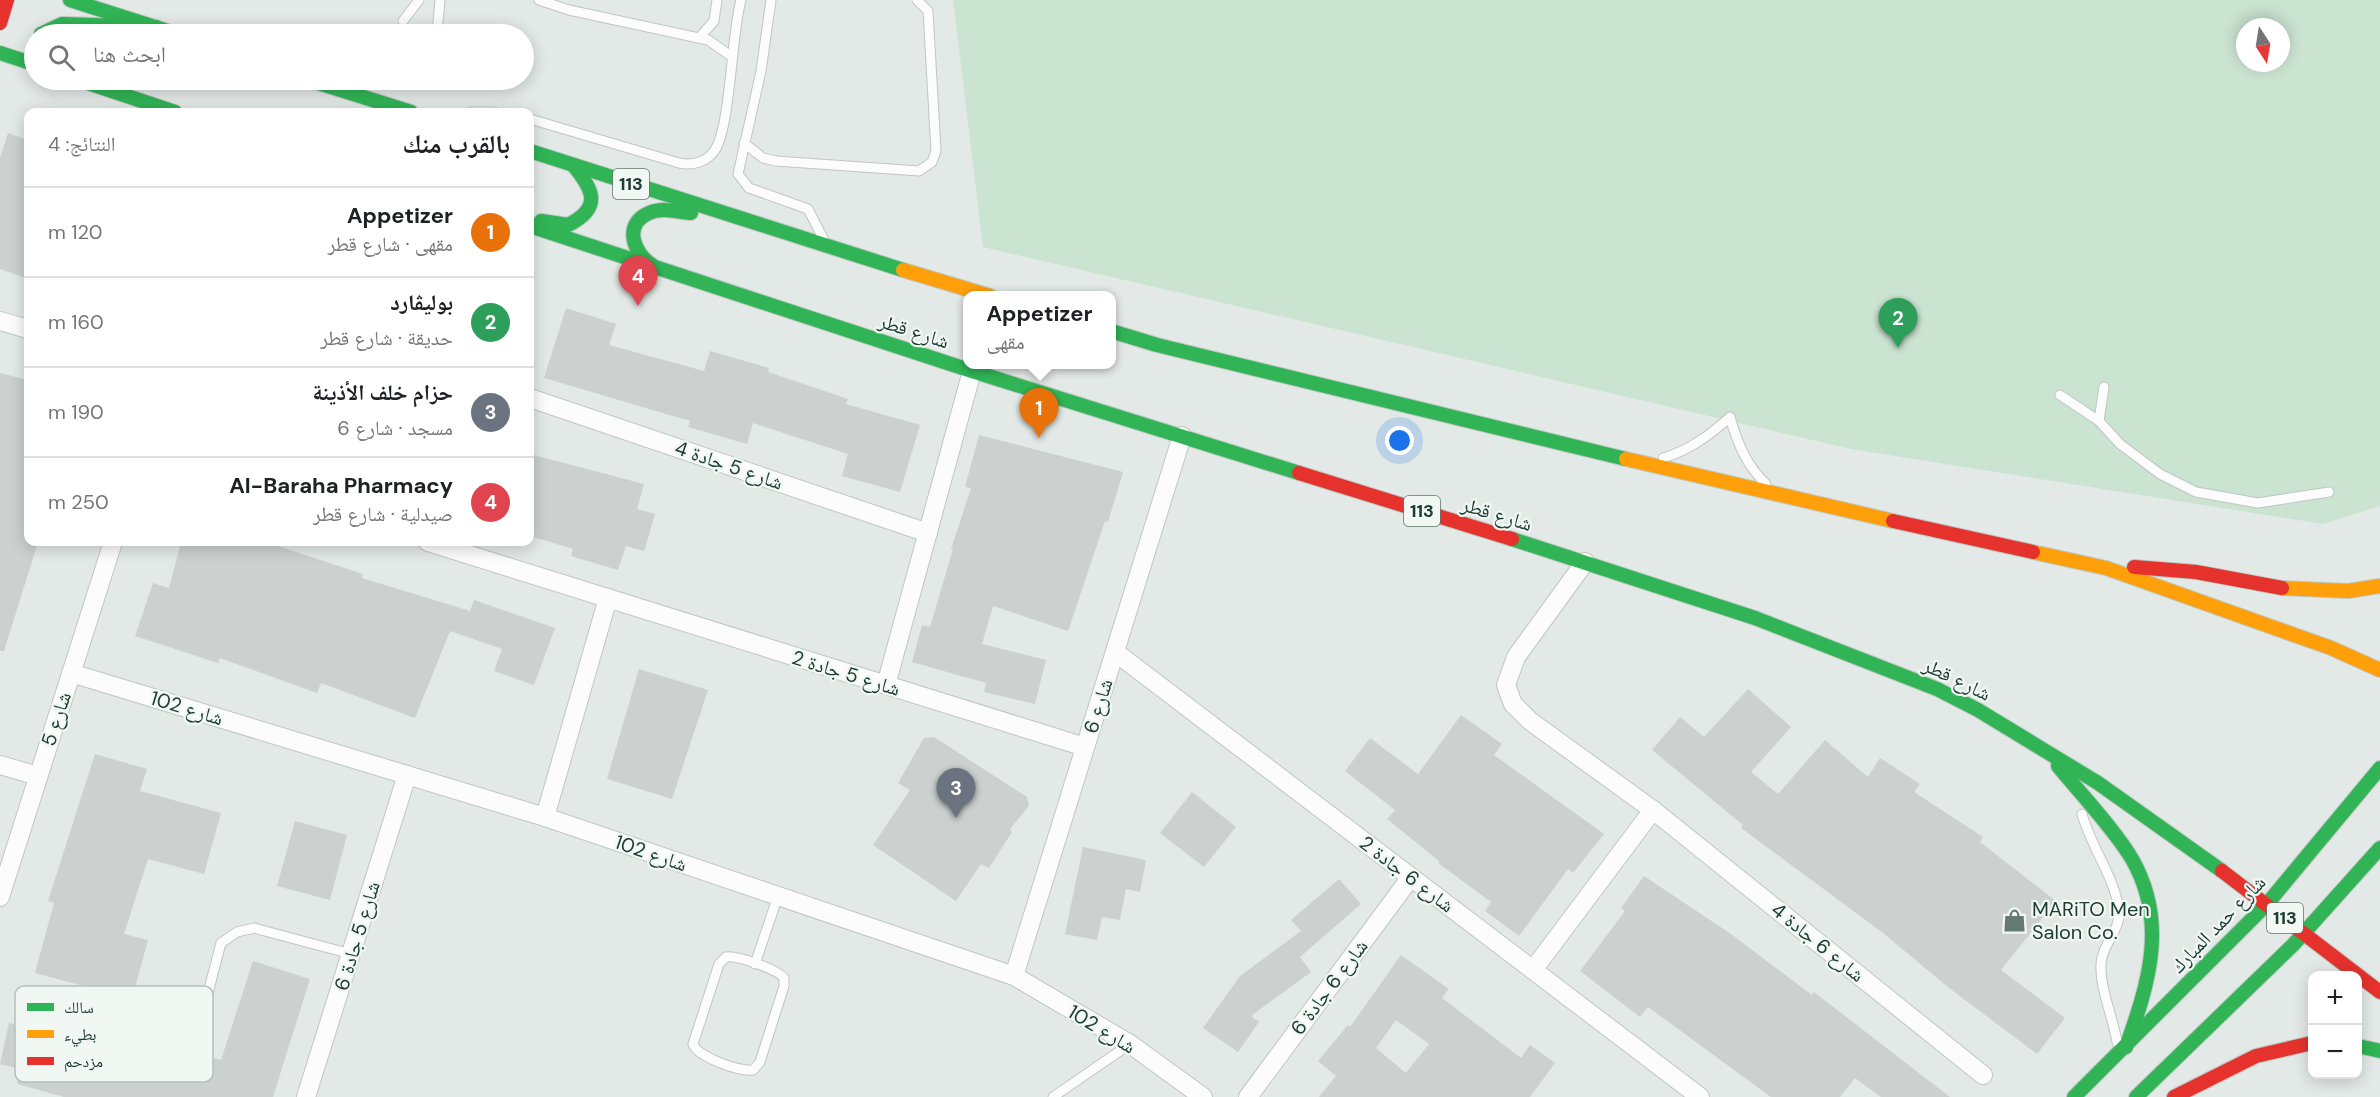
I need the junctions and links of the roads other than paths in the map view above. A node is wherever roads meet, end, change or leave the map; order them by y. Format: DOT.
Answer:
graph roads {
  1 [pos="7,0"];
  2 [pos="70,0"];
  3 [pos="419,0"];
  4 [pos="440,0"];
  5 [pos="539,0"];
  6 [pos="717,0"];
  7 [pos="741,0"];
  8 [pos="771,0"];
  9 [pos="917,0"];
  10 [pos="403,21"];
  11 [pos="0,23"];
  12 [pos="146,24"];
  13 [pos="438,24"];
  14 [pos="699,38"];
  15 [pos="0,53"];
  16 [pos="731,56"];
  17 [pos="24,61"];
  18 [pos="109,90"];
  19 [pos="341,90"];
  20 [pos="163,108"];
  21 [pos="398,108"];
  22 [pos="534,120"];
  23 [pos="744,143"];
  24 [pos="534,152"];
  25 [pos="573,165"];
  26 [pos="733,217"];
  27 [pos="534,220"];
  28 [pos="534,227"];
  29 [pos="829,248"];
  30 [pos="652,265"];
  31 [pos="973,291"];
  32 [pos="0,321"];
  33 [pos="24,328"];
  34 [pos="1116,333"];
  35 [pos="963,368"];
  36 [pos="966,369"];
  37 [pos="972,371"];
  38 [pos="2104,387"];
  39 [pos="2060,396"];
  40 [pos="534,399"];
  41 [pos="2099,421"];
  42 [pos="1182,436"];
  43 [pos="1640,463"];
  44 [pos="2329,492"];
  45 [pos="1782,497"];
  46 [pos="928,533"];
  47 [pos="112,546"];
  48 [pos="441,546"];
  49 [pos="1585,562"];
  50 [pos="2106,568"];
  51 [pos="2380,586"];
  52 [pos="608,598"];
  53 [pos="1115,652"];
  54 [pos="2380,670"];
  55 [pos="70,673"];
  56 [pos="886,685"];
  57 [pos="1085,747"];
  58 [pos="2050,753"];
  59 [pos="0,765"];
  60 [pos="2380,768"];
  61 [pos="407,775"];
  62 [pos="38,776"];
  63 [pos="2084,800"];
  64 [pos="1653,810"];
  65 [pos="545,817"];
  66 [pos="2380,848"];
  67 [pos="1411,877"];
  68 [pos="778,896"];
  69 [pos="0,897"];
  70 [pos="2267,904"];
  71 [pos="2304,932"];
  72 [pos="351,954"];
  73 [pos="755,964"];
  74 [pos="1533,970"];
  75 [pos="1014,976"];
  76 [pos="210,986"];
  77 [pos="2380,992"];
  78 [pos="1130,1044"];
  79 [pos="2308,1044"];
  80 [pos="2362,1047"];
  81 [pos="2123,1050"];
  82 [pos="2380,1051"];
  83 [pos="1983,1075"];
  84 [pos="1691,1094"];
  85 [pos="306,1097"];
  86 [pos="1053,1097"];
  87 [pos="1203,1097"];
  88 [pos="1248,1097"];
  89 [pos="2074,1097"];
  90 [pos="2136,1097"];
  91 [pos="2174,1097"];
  1 -- 11 [label="main road"];
  2 -- 12 [label="main road"];
  3 -- 10 [label="lane"];
  4 -- 13 [label="lane"];
  5 -- 14 [label="lane"];
  6 -- 14 [label="lane"];
  7 -- 16 [label="lane"];
  8 -- 23 [label="lane"];
  9 -- 23 [label="lane"];
  14 -- 16 [label="lane"];
  15 -- 17 [label="main road"];
  16 -- 22 [label="lane"];
  18 -- 20 [label="main road"];
  19 -- 21 [label="main road"];
  23 -- 29 [label="lane"];
  24 -- 25 [label="main road, 113"];
  25 -- 26 [label="main road, 113"];
  25 -- 27 [label="main road"];
  26 -- 29 [label="main road, 113"];
  26 -- 30 [label="main road"];
  28 -- 30 [label="main road, شارع قطر / 113"];
  29 -- 31 [label="main road, 113"];
  30 -- 35 [label="main road, شارع قطر / 113"];
  32 -- 33 [label="street"];
  34 -- 43 [label="main road"];
  36 -- 37 [label="main road, شارع قطر / 113"];
  37 -- 42 [label="main road, شارع قطر / 113"];
  37 -- 46 [label="street"];
  38 -- 41 [label="lane"];
  39 -- 41 [label="lane"];
  40 -- 46 [label="street, شارع 5 جادة 4"];
  41 -- 44 [label="lane"];
  42 -- 49 [label="main road, شارع قطر / 113"];
  42 -- 53 [label="street, شارع 6"];
  43 -- 45 [label="main road"];
  43 -- 45 [label="lane"];
  45 -- 50 [label="main road"];
  46 -- 56 [label="street"];
  47 -- 55 [label="street, شارع 5"];
  48 -- 52 [label="street, شارع 5 جادة 2"];
  49 -- 58 [label="main road, شارع قطر / 113"];
  49 -- 64 [label="street, شارع 6 جادة 4"];
  50 -- 51 [label="main road"];
  50 -- 54 [label="main road"];
  52 -- 56 [label="street, شارع 5 جادة 2"];
  52 -- 65 [label="street"];
  53 -- 57 [label="street, شارع 6"];
  53 -- 67 [label="street, شارع 6 جادة 2"];
  55 -- 61 [label="street, شارع 102"];
  55 -- 62 [label="street, شارع 5"];
  56 -- 57 [label="street, شارع 5 جادة 2"];
  57 -- 75 [label="street, شارع 6"];
  58 -- 63 [label="main road"];
  58 -- 70 [label="main road, شارع قطر / 113"];
  59 -- 62 [label="street"];
  60 -- 70 [label="main road, شارع حمد المبارك"];
  61 -- 65 [label="street, شارع 102"];
  61 -- 72 [label="street, شارع 5 جادة 6"];
  62 -- 69 [label="street, شارع 5"];
  63 -- 81 [label="lane"];
  63 -- 81 [label="main road"];
  64 -- 74 [label="street"];
  64 -- 83 [label="street, شارع 6 جادة 4"];
  65 -- 68 [label="street, شارع 102"];
  66 -- 71 [label="main road"];
  67 -- 74 [label="street, شارع 6 جادة 2"];
  67 -- 88 [label="street, شارع 6 جادة 6"];
  68 -- 73 [label="lane"];
  68 -- 75 [label="street, شارع 102"];
  70 -- 71 [label="main road, شارع قطر / 113"];
  70 -- 81 [label="main road, شارع حمد المبارك"];
  71 -- 77 [label="main road, شارع قطر / 113"];
  71 -- 90 [label="main road"];
  72 -- 76 [label="lane"];
  72 -- 85 [label="street, شارع 5 جادة 6"];
  73 -- 73 [label="lane"];
  74 -- 84 [label="street, شارع 6 جادة 2"];
  75 -- 78 [label="street, شارع 102"];
  78 -- 86 [label="lane"];
  78 -- 87 [label="street, شارع 102"];
  79 -- 91 [label="main road"];
  80 -- 82 [label="main road"];
  81 -- 89 [label="main road, شارع حمد المبارك"];
}
